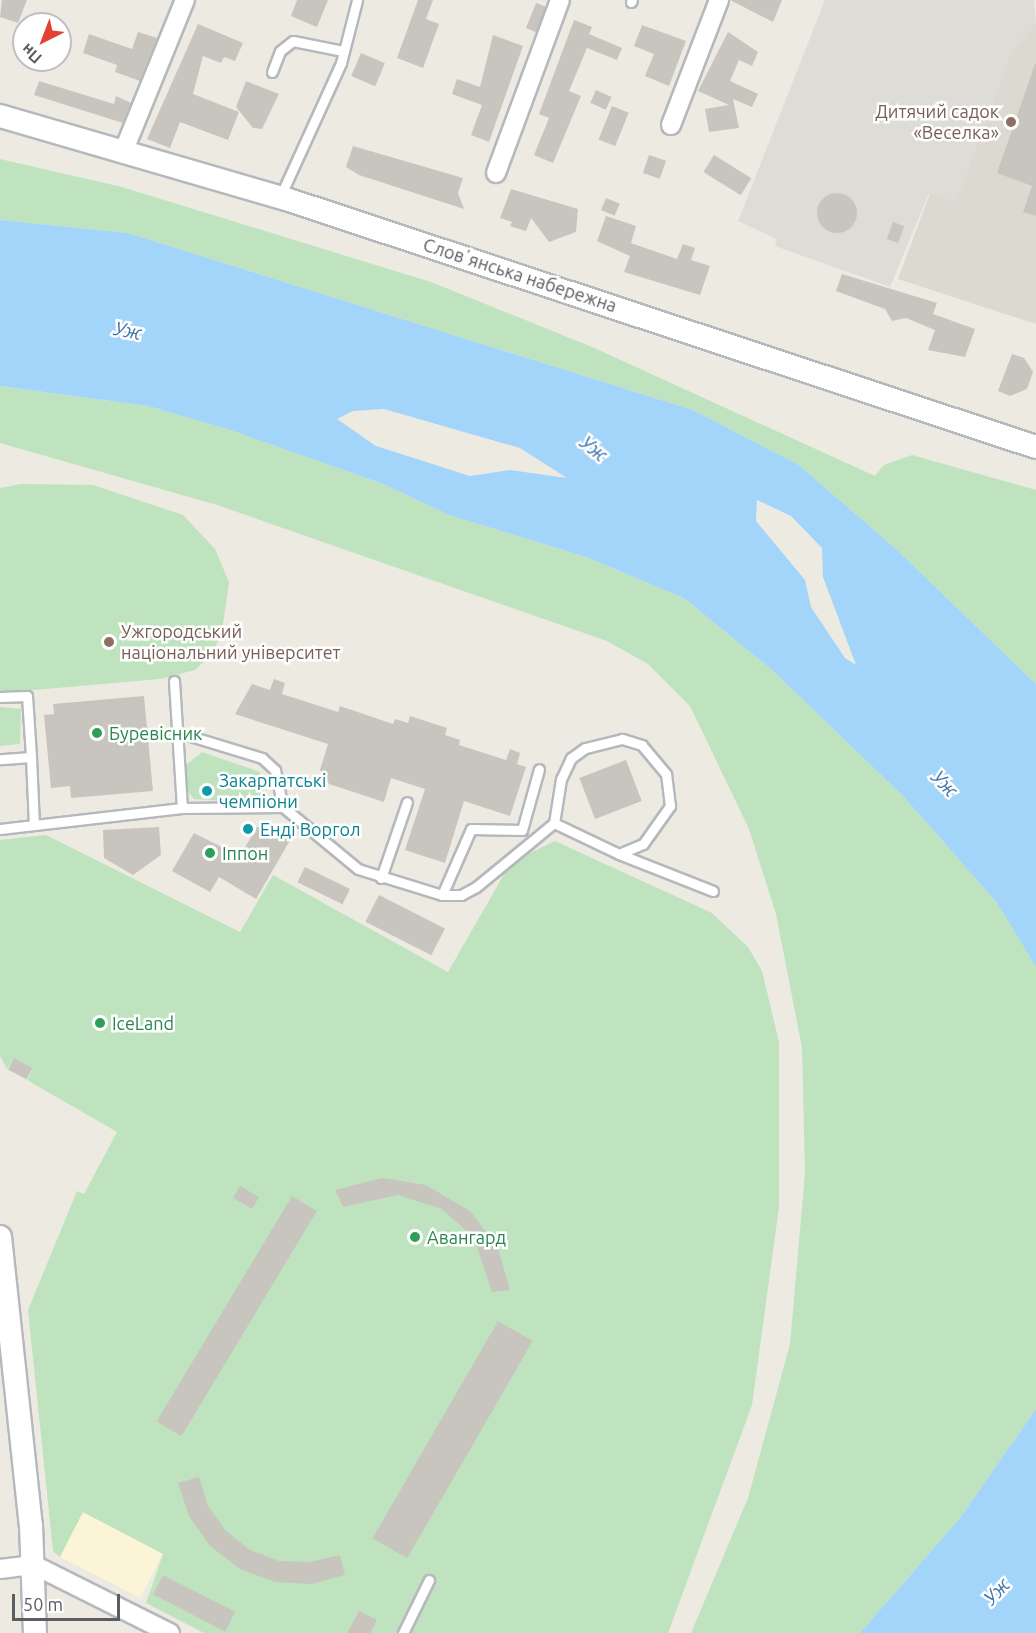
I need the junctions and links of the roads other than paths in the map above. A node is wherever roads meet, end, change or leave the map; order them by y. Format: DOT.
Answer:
graph roads {
  1 [pos="185,0"];
  2 [pos="357,0"];
  3 [pos="560,0"];
  4 [pos="719,0"];
  5 [pos="343,51"];
  6 [pos="272,72"];
  7 [pos="0,116"];
  8 [pos="670,125"];
  9 [pos="124,150"];
  10 [pos="496,173"];
  11 [pos="280,197"];
  12 [pos="1036,447"];
  13 [pos="174,681"];
  14 [pos="0,697"];
  15 [pos="177,732"];
  16 [pos="31,757"];
  17 [pos="0,759"];
  18 [pos="539,770"];
  19 [pos="407,802"];
  20 [pos="283,807"];
  21 [pos="182,808"];
  22 [pos="554,823"];
  23 [pos="34,825"];
  24 [pos="0,829"];
  25 [pos="619,854"];
  26 [pos="381,878"];
  27 [pos="713,891"];
  28 [pos="442,895"];
  29 [pos="0,1237"];
  30 [pos="34,1565"];
  31 [pos="0,1569"];
  32 [pos="429,1580"];
  33 [pos="35,1633"];
  34 [pos="170,1633"];
  35 [pos="404,1633"];
  1 -- 9 [label="street"];
  2 -- 5 [label="lane"];
  3 -- 10 [label="street"];
  4 -- 8 [label="street"];
  5 -- 6 [label="lane"];
  5 -- 11 [label="lane"];
  7 -- 9 [label="street, Словʼянська набережна"];
  9 -- 11 [label="street, Словʼянська набережна"];
  11 -- 12 [label="street, Словʼянська набережна"];
  13 -- 15 [label="lane"];
  14 -- 16 [label="lane"];
  15 -- 20 [label="lane"];
  15 -- 21 [label="lane"];
  16 -- 17 [label="lane"];
  16 -- 23 [label="lane"];
  18 -- 28 [label="lane"];
  19 -- 26 [label="lane"];
  20 -- 21 [label="lane"];
  20 -- 26 [label="lane"];
  21 -- 23 [label="lane"];
  22 -- 25 [label="lane"];
  22 -- 25 [label="lane"];
  22 -- 28 [label="lane"];
  23 -- 24 [label="lane"];
  25 -- 27 [label="lane"];
  26 -- 28 [label="lane"];
  29 -- 30 [label="street"];
  30 -- 31 [label="street"];
  30 -- 33 [label="street"];
  30 -- 34 [label="street"];
  32 -- 35 [label="lane"];
}
